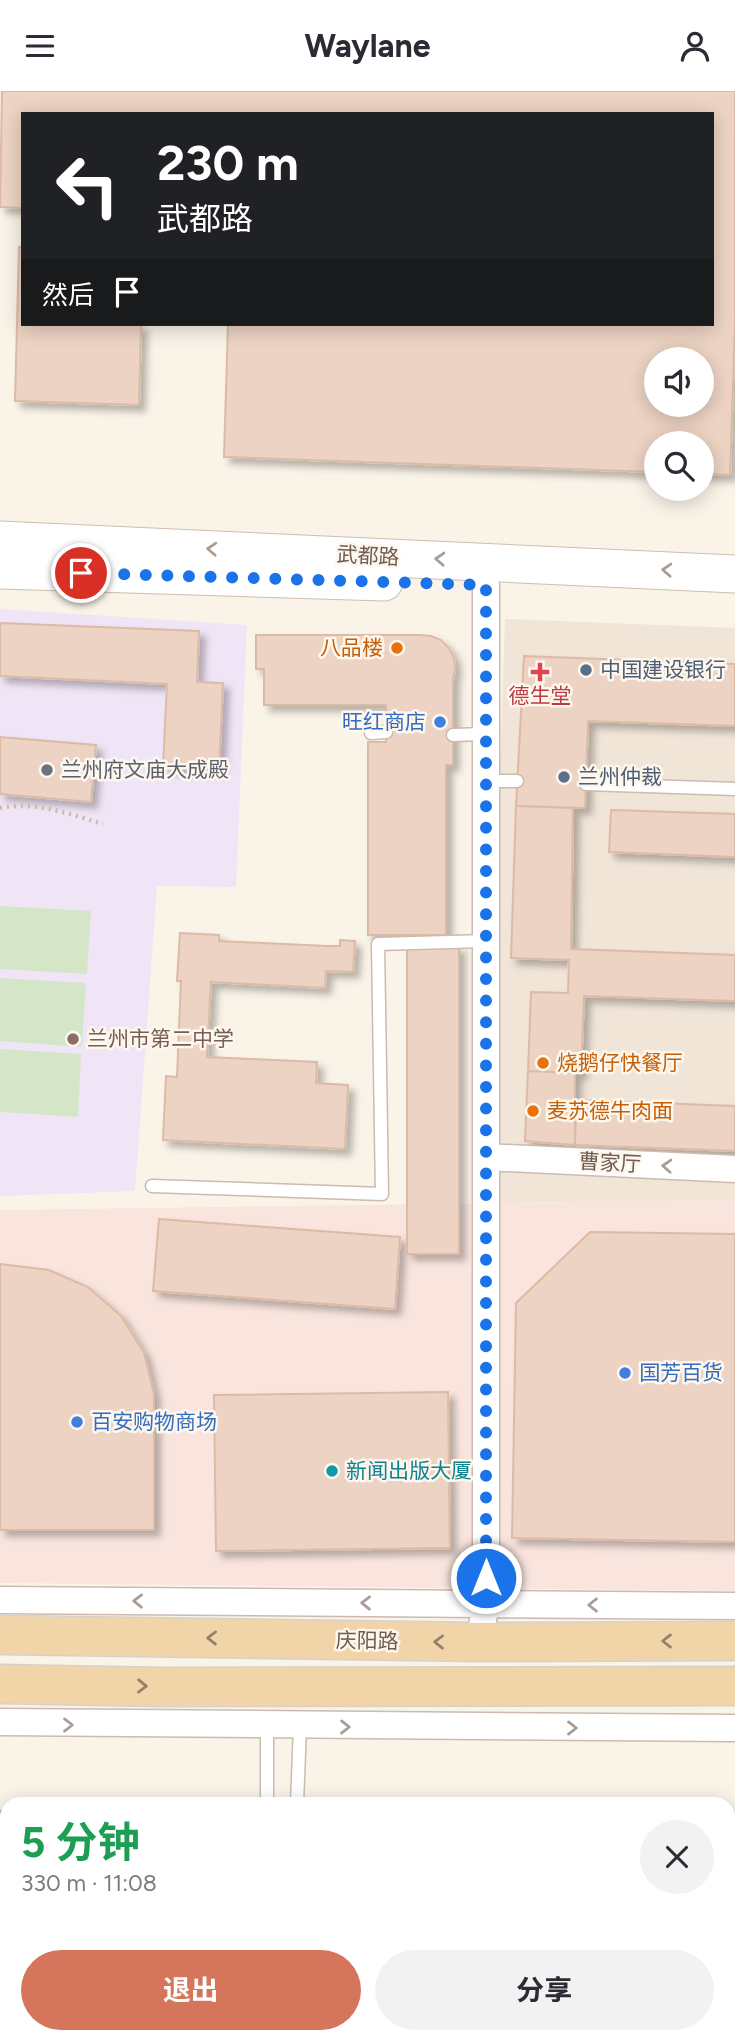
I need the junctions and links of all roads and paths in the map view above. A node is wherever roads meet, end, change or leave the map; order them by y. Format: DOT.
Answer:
graph roads {
  1 [pos="0,540"];
  2 [pos="0,570"];
  3 [pos="735,573"];
  4 [pos="486,585"];
  5 [pos="735,597"];
  6 [pos="371,733"];
  7 [pos="386,733"];
  8 [pos="486,734"];
  9 [pos="453,735"];
  10 [pos="486,781"];
  11 [pos="517,781"];
  12 [pos="586,784"];
  13 [pos="735,789"];
  14 [pos="0,808"];
  15 [pos="103,824"];
  16 [pos="486,941"];
  17 [pos="486,1157"];
  18 [pos="735,1169"];
  19 [pos="152,1186"];
  20 [pos="0,1600"];
  21 [pos="486,1604"];
  22 [pos="735,1606"];
  23 [pos="0,1635"];
  24 [pos="735,1640"];
  25 [pos="480,1642"];
  26 [pos="0,1684"];
  27 [pos="735,1686"];
  28 [pos="0,1722"];
  29 [pos="267,1726"];
  30 [pos="300,1726"];
  31 [pos="735,1728"];
  32 [pos="267,1797"];
  33 [pos="297,1797"];
  3 -- 1 [label="main road, 武都路, one-way"];
  2 -- 4 [label="main road, 武都路"];
  4 -- 5 [label="main road, 武都路"];
  4 -- 8 [label="street"];
  6 -- 7 [label="lane"];
  8 -- 9 [label="lane"];
  8 -- 10 [label="street"];
  10 -- 11 [label="lane"];
  10 -- 16 [label="street"];
  12 -- 13 [label="lane"];
  14 -- 15 [label="path"];
  16 -- 17 [label="street"];
  16 -- 19 [label="lane"];
  18 -- 17 [label="street, 曹家厅, one-way"];
  17 -- 21 [label="street"];
  21 -- 20 [label="street, one-way"];
  22 -- 21 [label="street, one-way"];
  21 -- 25 [label="street"];
  25 -- 23 [label="main road, 庆阳路, one-way"];
  24 -- 25 [label="main road, 庆阳路, one-way"];
  26 -- 27 [label="main road, one-way"];
  28 -- 29 [label="street, one-way"];
  29 -- 30 [label="street"];
  29 -- 32 [label="lane"];
  30 -- 31 [label="street, one-way"];
  30 -- 33 [label="lane"];
}
